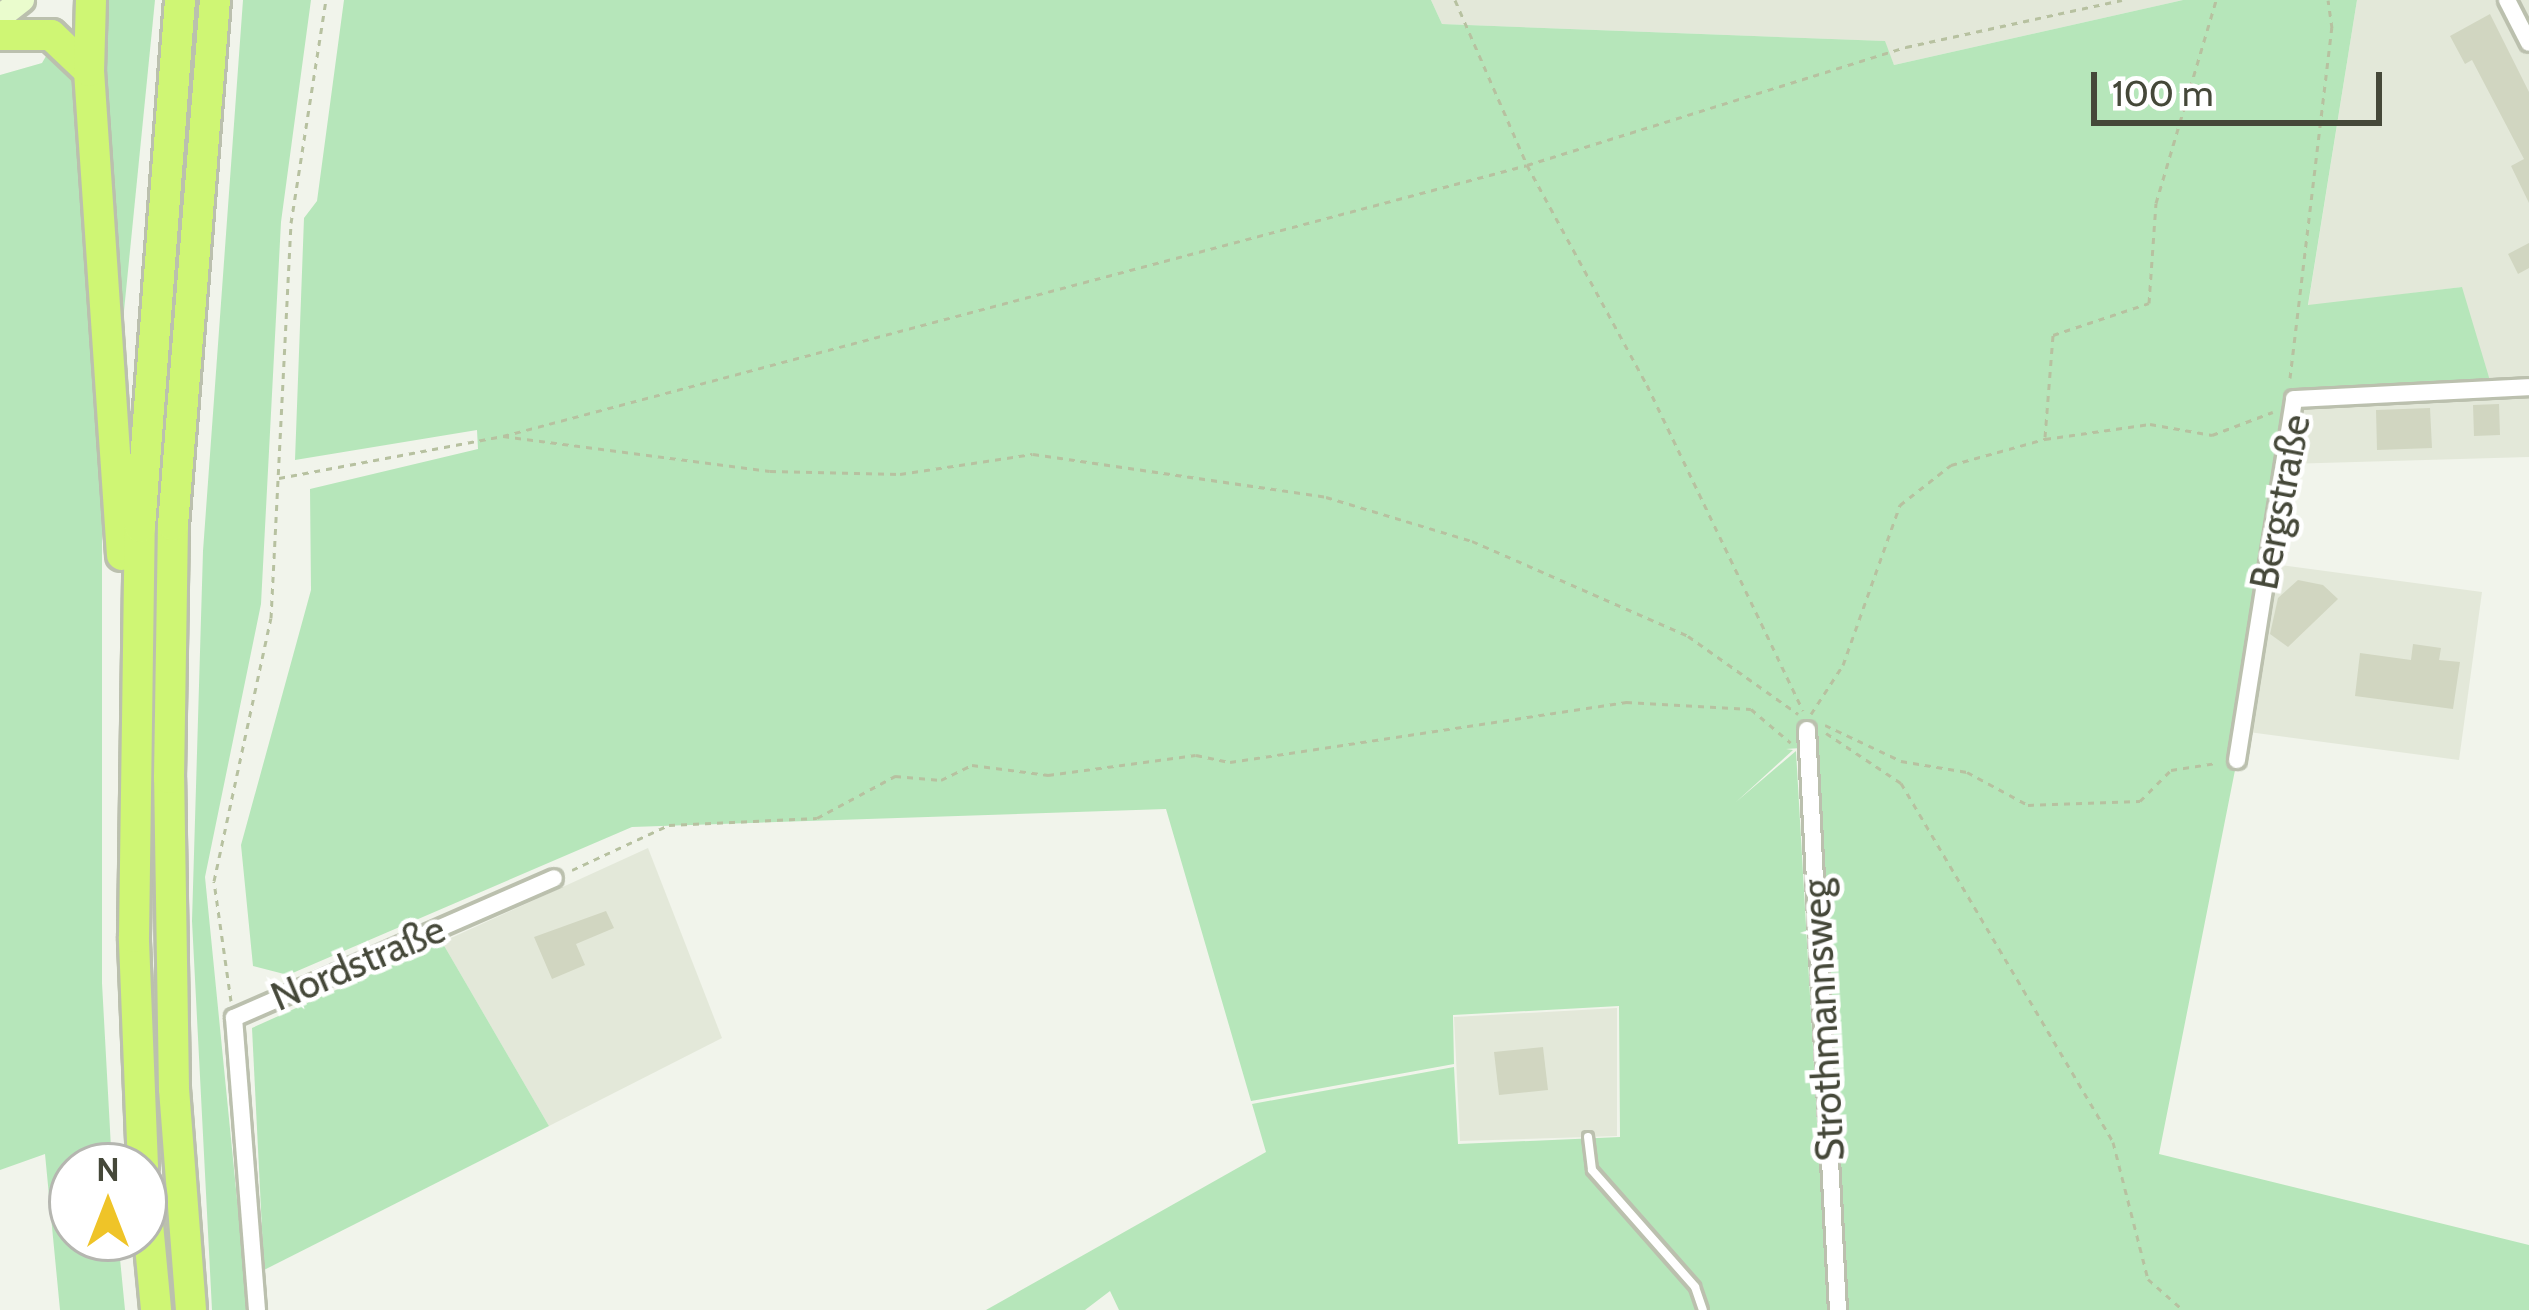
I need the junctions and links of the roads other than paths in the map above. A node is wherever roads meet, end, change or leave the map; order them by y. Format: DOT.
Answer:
graph roads {
  1 [pos="22,0"];
  2 [pos="91,0"];
  3 [pos="180,0"];
  4 [pos="215,0"];
  5 [pos="2507,0"];
  6 [pos="0,17"];
  7 [pos="0,35"];
  8 [pos="2529,43"];
  9 [pos="89,71"];
  10 [pos="2529,387"];
  11 [pos="135,723"];
  12 [pos="1806,724"];
  13 [pos="2236,760"];
  14 [pos="554,878"];
  15 [pos="1588,1136"];
  16 [pos="143,1142"];
  17 [pos="152,1262"];
  18 [pos="156,1310"];
  19 [pos="191,1310"];
  20 [pos="257,1310"];
  21 [pos="1703,1310"];
  22 [pos="1838,1310"];
  1 -- 6 [label="main road"];
  2 -- 9 [label="highway"];
  3 -- 11 [label="highway"];
  4 -- 19 [label="highway"];
  5 -- 8 [label="street"];
  7 -- 9 [label="highway"];
  9 -- 11 [label="highway"];
  10 -- 13 [label="street, Bergstraße"];
  11 -- 16 [label="highway"];
  12 -- 22 [label="street, Strothmannsweg"];
  14 -- 20 [label="street, Nordstraße"];
  15 -- 21 [label="lane"];
  17 -- 18 [label="highway"];
}
